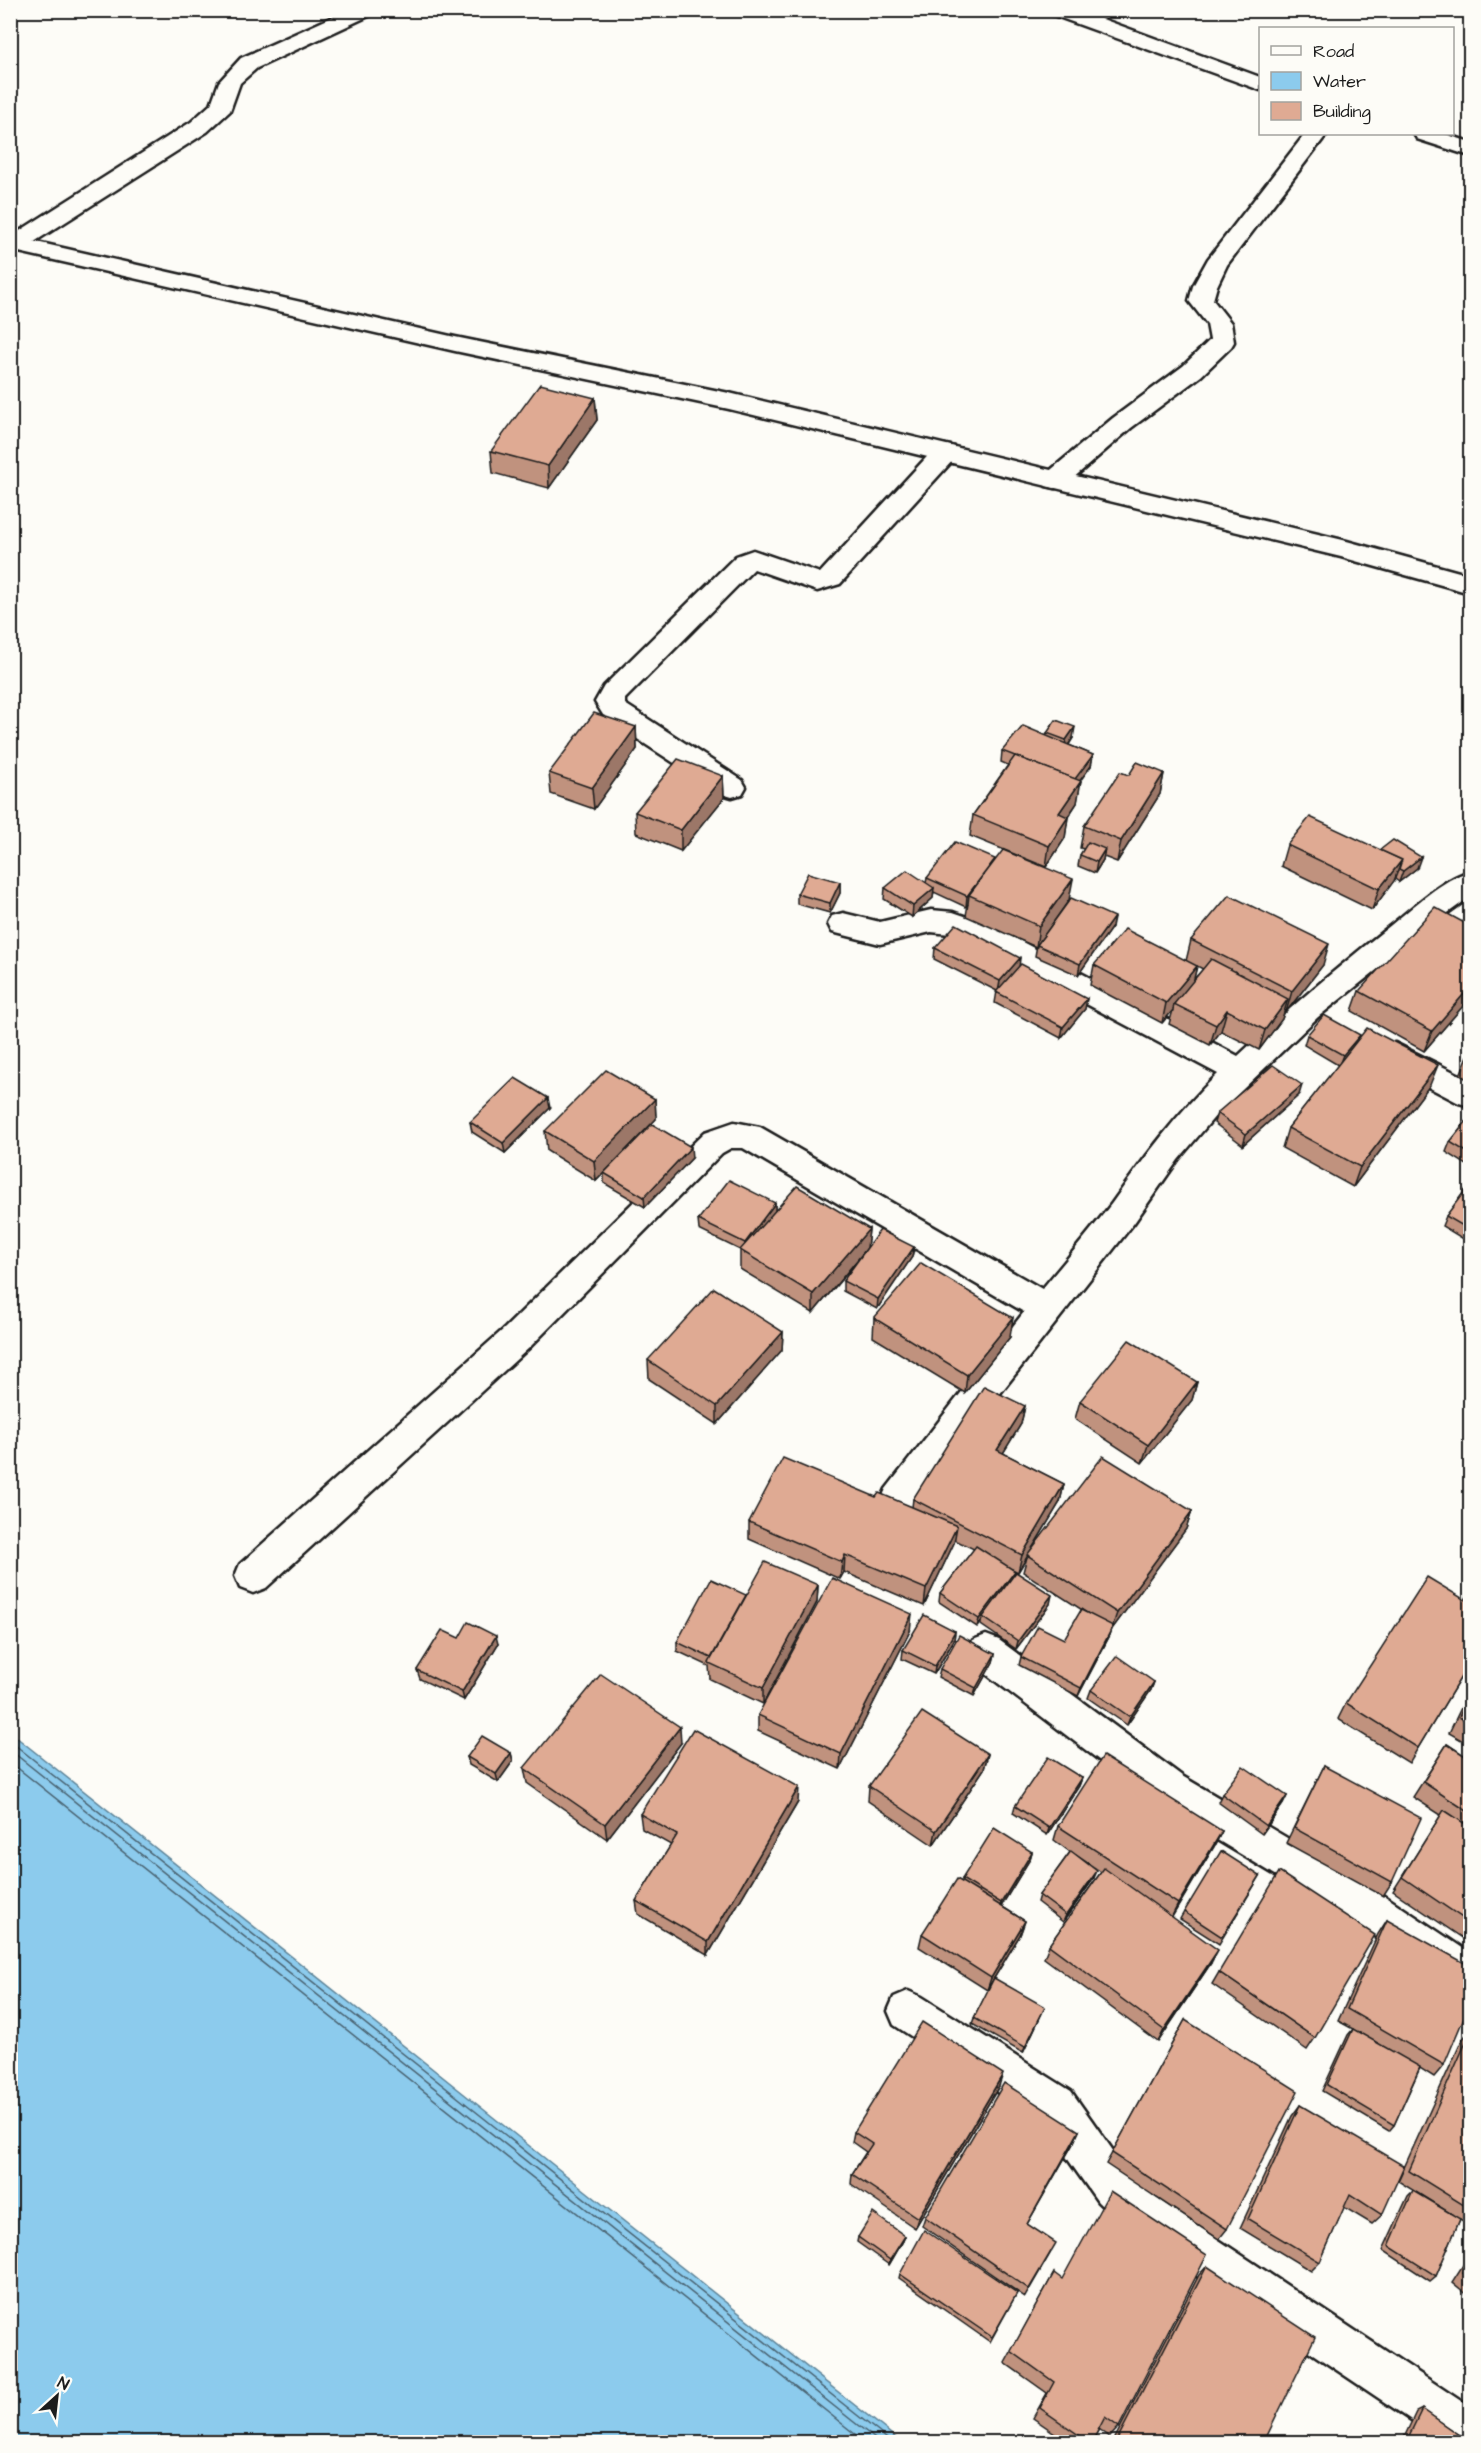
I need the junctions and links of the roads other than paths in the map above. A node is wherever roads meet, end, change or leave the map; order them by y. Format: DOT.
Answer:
graph roads {
  1 [pos="366,10"];
  2 [pos="1057,10"];
  3 [pos="1259,84"];
  4 [pos="1315,135"];
  5 [pos="1428,135"];
  6 [pos="1470,149"];
  7 [pos="13,244"];
  8 [pos="945,453"];
  9 [pos="1055,480"];
  10 [pos="1470,584"];
  11 [pos="732,787"];
  12 [pos="1470,882"];
  13 [pos="843,924"];
  14 [pos="1307,1009"];
  15 [pos="1338,1025"];
  16 [pos="1368,1041"];
  17 [pos="1241,1072"];
  18 [pos="1470,1094"];
  19 [pos="1047,1309"];
  20 [pos="899,1500"];
  21 [pos="253,1576"];
  22 [pos="986,1652"];
  23 [pos="1470,1976"];
  24 [pos="908,2011"];
  25 [pos="1470,2433"];
  1 -- 7 [label="street"];
  2 -- 3 [label="street"];
  4 -- 9 [label="street"];
  5 -- 6 [label="street"];
  7 -- 8 [label="street"];
  8 -- 9 [label="street"];
  8 -- 11 [label="street"];
  9 -- 10 [label="street"];
  12 -- 14 [label="street"];
  13 -- 17 [label="street"];
  14 -- 15 [label="street"];
  14 -- 17 [label="street"];
  16 -- 18 [label="street"];
  17 -- 19 [label="street"];
  19 -- 20 [label="street"];
  19 -- 21 [label="street"];
  22 -- 23 [label="street"];
  24 -- 25 [label="street"];
}
